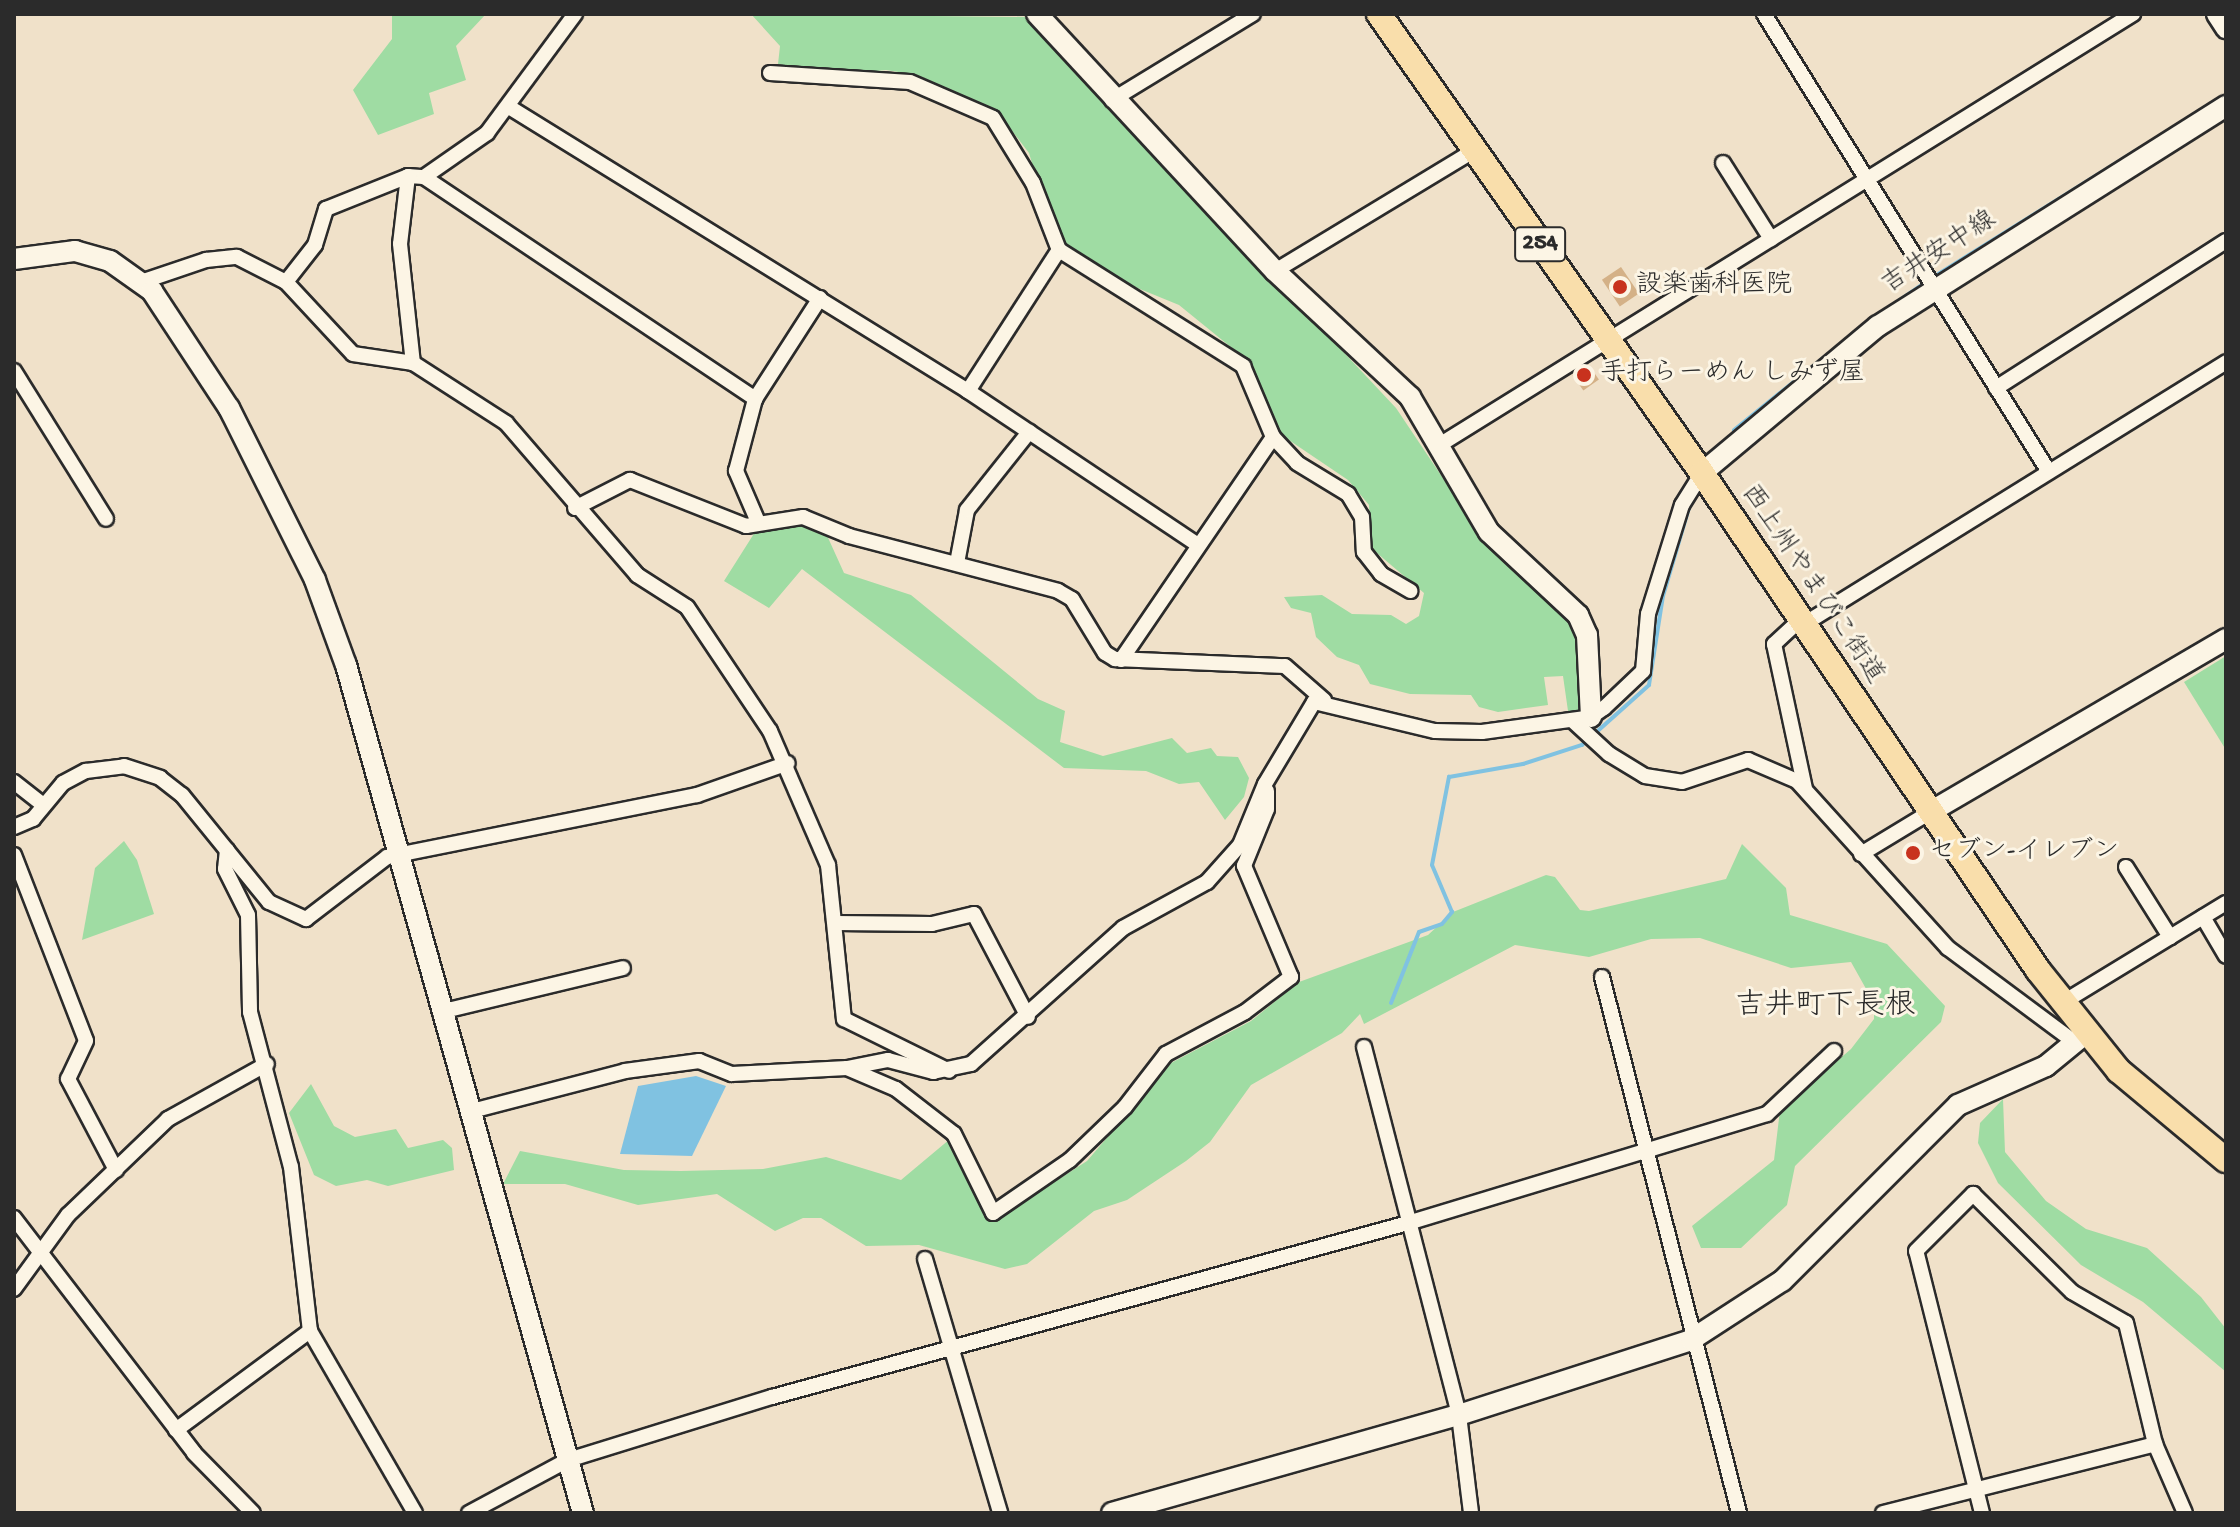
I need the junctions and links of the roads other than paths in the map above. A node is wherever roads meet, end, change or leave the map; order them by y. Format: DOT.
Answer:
graph roads {
  1 [pos="575,14"];
  2 [pos="1037,14"];
  3 [pos="1253,14"];
  4 [pos="1379,14"];
  5 [pos="1764,14"];
  6 [pos="2133,14"];
  7 [pos="2217,14"];
  8 [pos="2226,28"];
  9 [pos="770,73"];
  10 [pos="1112,100"];
  11 [pos="2226,106"];
  12 [pos="509,107"];
  13 [pos="1475,150"];
  14 [pos="1723,163"];
  15 [pos="408,176"];
  16 [pos="424,177"];
  17 [pos="1867,179"];
  18 [pos="1771,239"];
  19 [pos="2226,241"];
  20 [pos="1059,250"];
  21 [pos="14,259"];
  22 [pos="1275,271"];
  23 [pos="141,282"];
  24 [pos="286,282"];
  25 [pos="1934,287"];
  26 [pos="820,298"];
  27 [pos="1606,340"];
  28 [pos="2226,362"];
  29 [pos="413,363"];
  30 [pos="14,371"];
  31 [pos="1996,388"];
  32 [pos="968,391"];
  33 [pos="755,399"];
  34 [pos="1029,432"];
  35 [pos="1273,437"];
  36 [pos="1441,444"];
  37 [pos="2049,472"];
  38 [pos="1702,473"];
  39 [pos="575,508"];
  40 [pos="106,519"];
  41 [pos="758,522"];
  42 [pos="1195,543"];
  43 [pos="957,563"];
  44 [pos="1410,591"];
  45 [pos="1802,622"];
  46 [pos="2226,639"];
  47 [pos="1121,660"];
  48 [pos="1324,700"];
  49 [pos="1582,718"];
  50 [pos="788,763"];
  51 [pos="14,782"];
  52 [pos="1265,784"];
  53 [pos="1805,788"];
  54 [pos="42,804"];
  55 [pos="1930,812"];
  56 [pos="14,827"];
  57 [pos="227,850"];
  58 [pos="1861,854"];
  59 [pos="14,855"];
  60 [pos="399,857"];
  61 [pos="2126,867"];
  62 [pos="2226,903"];
  63 [pos="2203,917"];
  64 [pos="836,923"];
  65 [pos="2170,937"];
  66 [pos="2226,956"];
  67 [pos="623,968"];
  68 [pos="1602,977"];
  69 [pos="2062,1003"];
  70 [pos="440,1012"];
  71 [pos="1028,1017"];
  72 [pos="2076,1036"];
  73 [pos="1364,1047"];
  74 [pos="1834,1051"];
  75 [pos="267,1064"];
  76 [pos="847,1068"];
  77 [pos="949,1071"];
  78 [pos="468,1112"];
  79 [pos="1648,1150"];
  80 [pos="2226,1160"];
  81 [pos="116,1170"];
  82 [pos="14,1218"];
  83 [pos="1408,1223"];
  84 [pos="40,1254"];
  85 [pos="925,1259"];
  86 [pos="14,1289"];
  87 [pos="310,1331"];
  88 [pos="1695,1338"];
  89 [pos="955,1348"];
  90 [pos="1459,1415"];
  91 [pos="176,1430"];
  92 [pos="2155,1444"];
  93 [pos="568,1460"];
  94 [pos="1976,1490"];
  95 [pos="253,1513"];
  96 [pos="415,1513"];
  97 [pos="469,1513"];
  98 [pos="583,1513"];
  99 [pos="1000,1513"];
  100 [pos="1112,1513"];
  101 [pos="1471,1513"];
  102 [pos="1739,1513"];
  103 [pos="1883,1513"];
  104 [pos="1982,1513"];
  105 [pos="2185,1513"];
  1 -- 12 [label="street"];
  2 -- 10 [label="street"];
  3 -- 10 [label="street"];
  4 -- 13 [label="highway, 西上州やまびこ街道 / 254"];
  5 -- 17 [label="street"];
  6 -- 17 [label="street"];
  7 -- 8 [label="street"];
  9 -- 20 [label="street"];
  10 -- 22 [label="street"];
  11 -- 25 [label="street, 吉井安中線"];
  12 -- 16 [label="street"];
  12 -- 26 [label="street"];
  13 -- 22 [label="street"];
  13 -- 27 [label="highway, 西上州やまびこ街道 / 254"];
  14 -- 18 [label="street"];
  15 -- 16 [label="street"];
  15 -- 24 [label="street"];
  15 -- 29 [label="street"];
  16 -- 33 [label="street"];
  17 -- 18 [label="street"];
  17 -- 25 [label="street"];
  18 -- 27 [label="street"];
  19 -- 31 [label="street"];
  20 -- 32 [label="street"];
  20 -- 35 [label="street"];
  21 -- 23 [label="street"];
  22 -- 36 [label="street"];
  23 -- 24 [label="street"];
  23 -- 60 [label="street"];
  24 -- 29 [label="street"];
  25 -- 31 [label="street"];
  25 -- 38 [label="street, 吉井安中線"];
  26 -- 32 [label="street"];
  26 -- 33 [label="street"];
  27 -- 36 [label="street"];
  27 -- 38 [label="highway, 西上州やまびこ街道 / 254"];
  28 -- 37 [label="street"];
  29 -- 39 [label="street"];
  30 -- 40 [label="street"];
  31 -- 37 [label="street"];
  32 -- 34 [label="street"];
  33 -- 41 [label="street"];
  34 -- 42 [label="street"];
  34 -- 43 [label="street"];
  35 -- 42 [label="street"];
  35 -- 44 [label="street"];
  36 -- 49 [label="street"];
  37 -- 45 [label="street"];
  38 -- 45 [label="highway, 西上州やまびこ街道 / 254"];
  38 -- 49 [label="street"];
  39 -- 41 [label="street"];
  39 -- 50 [label="street"];
  41 -- 43 [label="street"];
  42 -- 47 [label="street"];
  43 -- 47 [label="street"];
  45 -- 53 [label="street"];
  45 -- 55 [label="highway, 西上州やまびこ街道 / 254"];
  46 -- 55 [label="street"];
  47 -- 48 [label="street"];
  48 -- 49 [label="street"];
  48 -- 52 [label="street"];
  49 -- 53 [label="street"];
  50 -- 60 [label="street"];
  50 -- 64 [label="street"];
  51 -- 54 [label="street"];
  52 -- 71 [label="street"];
  52 -- 76 [label="street"];
  53 -- 58 [label="street"];
  54 -- 56 [label="street"];
  54 -- 57 [label="street"];
  55 -- 58 [label="street"];
  55 -- 69 [label="highway, 西上州やまびこ街道 / 254"];
  57 -- 60 [label="street"];
  57 -- 75 [label="street"];
  58 -- 72 [label="street"];
  59 -- 81 [label="street"];
  60 -- 70 [label="street"];
  61 -- 65 [label="street"];
  62 -- 63 [label="street"];
  63 -- 65 [label="street"];
  63 -- 66 [label="street"];
  64 -- 71 [label="street"];
  64 -- 77 [label="street"];
  65 -- 69 [label="street"];
  67 -- 70 [label="street"];
  68 -- 79 [label="street"];
  69 -- 72 [label="highway, 西上州やまびこ街道 / 254"];
  70 -- 78 [label="street"];
  71 -- 77 [label="street"];
  72 -- 80 [label="highway, 西上州やまびこ街道 / 254"];
  72 -- 88 [label="street"];
  73 -- 83 [label="street"];
  74 -- 79 [label="street"];
  75 -- 81 [label="street"];
  75 -- 87 [label="street"];
  76 -- 77 [label="street"];
  76 -- 78 [label="street"];
  78 -- 93 [label="street"];
  79 -- 83 [label="street"];
  79 -- 88 [label="street"];
  81 -- 84 [label="street"];
  82 -- 84 [label="street"];
  83 -- 89 [label="street"];
  83 -- 90 [label="street"];
  84 -- 86 [label="street"];
  84 -- 91 [label="street"];
  85 -- 89 [label="street"];
  87 -- 91 [label="street"];
  87 -- 96 [label="street"];
  88 -- 90 [label="street"];
  88 -- 102 [label="street"];
  89 -- 93 [label="street"];
  89 -- 99 [label="street"];
  90 -- 100 [label="street"];
  90 -- 101 [label="street"];
  91 -- 95 [label="street"];
  92 -- 94 [label="street"];
  92 -- 94 [label="street"];
  92 -- 105 [label="street"];
  93 -- 97 [label="street"];
  93 -- 98 [label="street"];
  94 -- 103 [label="street"];
  94 -- 104 [label="street"];
}
